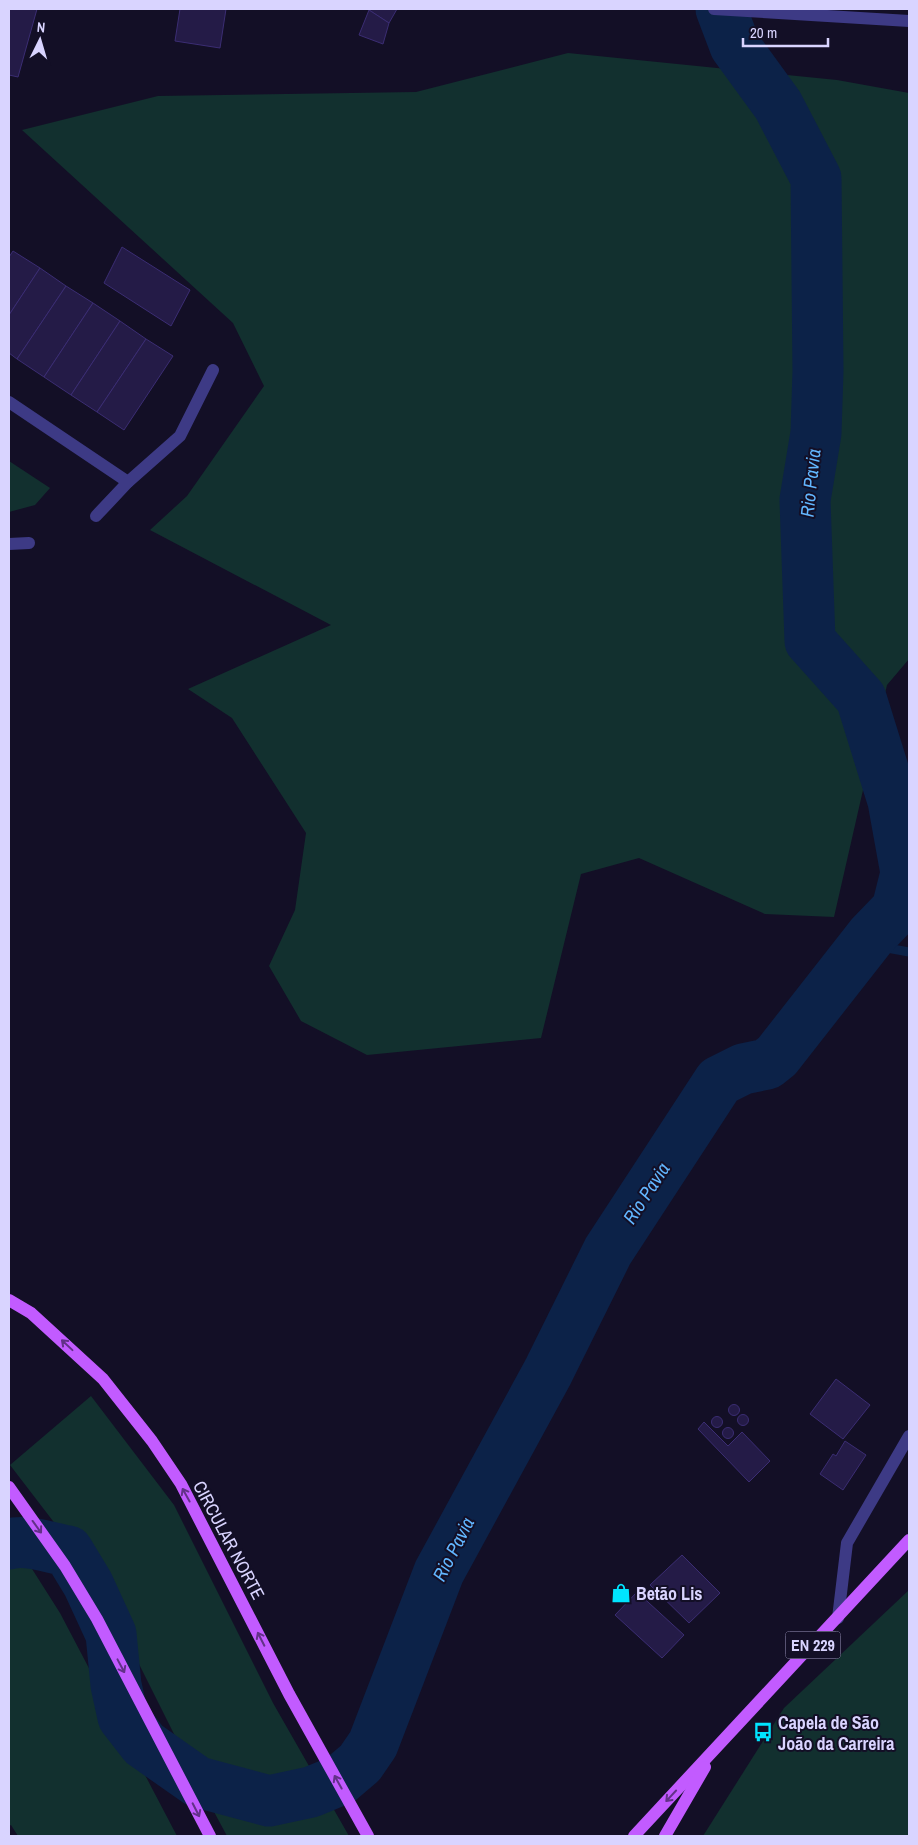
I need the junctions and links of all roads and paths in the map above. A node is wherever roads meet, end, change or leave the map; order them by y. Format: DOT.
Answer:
graph roads {
  1 [pos="714,9"];
  2 [pos="909,21"];
  3 [pos="213,370"];
  4 [pos="9,402"];
  5 [pos="128,482"];
  6 [pos="96,516"];
  7 [pos="9,544"];
  8 [pos="29,544"];
  9 [pos="9,1300"];
  10 [pos="909,1436"];
  11 [pos="9,1488"];
  12 [pos="909,1540"];
  13 [pos="838,1618"];
  14 [pos="716,1748"];
  15 [pos="365,1830"];
  16 [pos="210,1836"];
  17 [pos="634,1836"];
  18 [pos="665,1836"];
  1 -- 2 [label="street"];
  3 -- 5 [label="street"];
  4 -- 5 [label="street"];
  5 -- 6 [label="street"];
  7 -- 8 [label="street"];
  15 -- 9 [label="main road, CIRCULAR NORTE, one-way"];
  10 -- 13 [label="street"];
  11 -- 16 [label="main road, one-way"];
  12 -- 13 [label="main road, EN 229"];
  13 -- 14 [label="main road, EN 229"];
  14 -- 17 [label="main road, EN 229, one-way"];
  14 -- 18 [label="main road, EN 229"];
}
